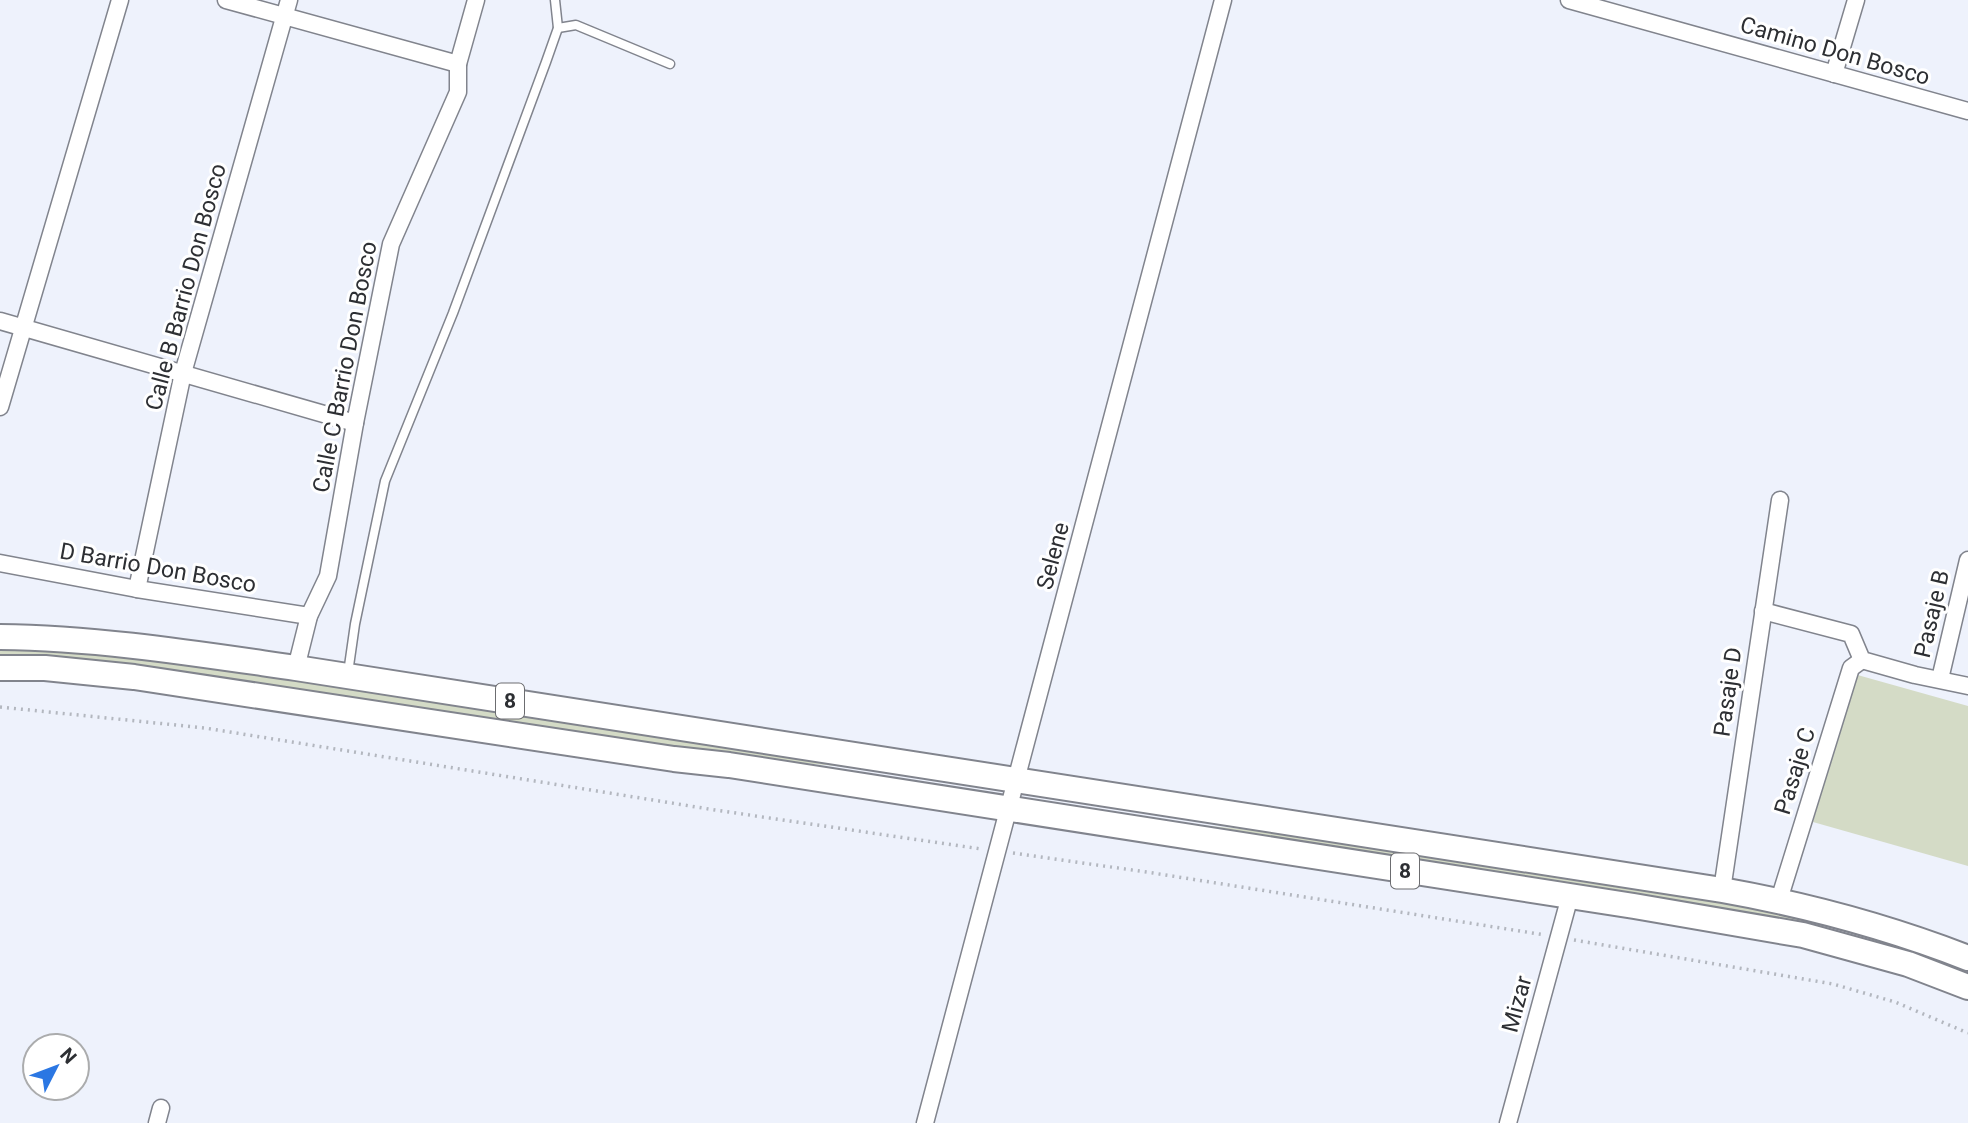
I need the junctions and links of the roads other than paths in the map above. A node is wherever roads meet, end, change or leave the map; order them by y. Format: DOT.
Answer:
graph roads {
  1 [pos="120,0"];
  2 [pos="226,0"];
  3 [pos="289,0"];
  4 [pos="476,0"];
  5 [pos="555,0"];
  6 [pos="1223,0"];
  7 [pos="1569,0"];
  8 [pos="1856,0"];
  9 [pos="284,16"];
  10 [pos="558,28"];
  11 [pos="458,64"];
  12 [pos="670,64"];
  13 [pos="1834,74"];
  14 [pos="1968,111"];
  15 [pos="0,321"];
  16 [pos="21,328"];
  17 [pos="183,373"];
  18 [pos="0,407"];
  19 [pos="355,423"];
  20 [pos="1780,500"];
  21 [pos="1968,560"];
  22 [pos="0,563"];
  23 [pos="137,589"];
  24 [pos="1763,611"];
  25 [pos="309,616"];
  26 [pos="0,637"];
  27 [pos="1861,660"];
  28 [pos="296,667"];
  29 [pos="0,668"];
  30 [pos="348,676"];
  31 [pos="1940,679"];
  32 [pos="1968,686"];
  33 [pos="1017,781"];
  34 [pos="1007,810"];
  35 [pos="1722,890"];
  36 [pos="1570,896"];
  37 [pos="1779,900"];
  38 [pos="1968,958"];
  39 [pos="1968,987"];
  40 [pos="925,1123"];
  41 [pos="1508,1123"];
  1 -- 16 [label="street"];
  2 -- 9 [label="street"];
  3 -- 9 [label="street, Calle B Barrio Don Bosco"];
  4 -- 11 [label="street, Calle C Barrio Don Bosco"];
  5 -- 10 [label="lane"];
  6 -- 33 [label="street, Selene"];
  7 -- 13 [label="street, Camino Don Bosco"];
  8 -- 13 [label="street"];
  9 -- 11 [label="street"];
  9 -- 17 [label="street, Calle B Barrio Don Bosco"];
  10 -- 12 [label="lane"];
  10 -- 30 [label="lane"];
  11 -- 19 [label="street, Calle C Barrio Don Bosco"];
  13 -- 14 [label="street, Camino Don Bosco"];
  15 -- 16 [label="street"];
  16 -- 17 [label="street"];
  16 -- 18 [label="street"];
  17 -- 19 [label="street"];
  17 -- 23 [label="street, Calle B Barrio Don Bosco"];
  19 -- 25 [label="street, Calle C Barrio Don Bosco"];
  20 -- 24 [label="street, Pasaje D"];
  21 -- 31 [label="street, Pasaje B"];
  22 -- 23 [label="street, D Barrio Don Bosco"];
  23 -- 25 [label="street, D Barrio Don Bosco"];
  24 -- 27 [label="street"];
  24 -- 35 [label="street, Pasaje D"];
  25 -- 28 [label="street, Calle C Barrio Don Bosco"];
  26 -- 28 [label="highway, 8"];
  27 -- 31 [label="street"];
  27 -- 37 [label="street, Pasaje C"];
  28 -- 30 [label="highway, 8"];
  29 -- 34 [label="highway, 8"];
  30 -- 33 [label="highway, 8"];
  31 -- 32 [label="street"];
  33 -- 34 [label="street, Selene"];
  33 -- 35 [label="highway, 8"];
  34 -- 36 [label="highway, 8"];
  34 -- 40 [label="street, Selene"];
  35 -- 37 [label="highway, 8"];
  36 -- 39 [label="highway, 8"];
  36 -- 41 [label="street, Mizar"];
  37 -- 38 [label="highway, 8"];
}
